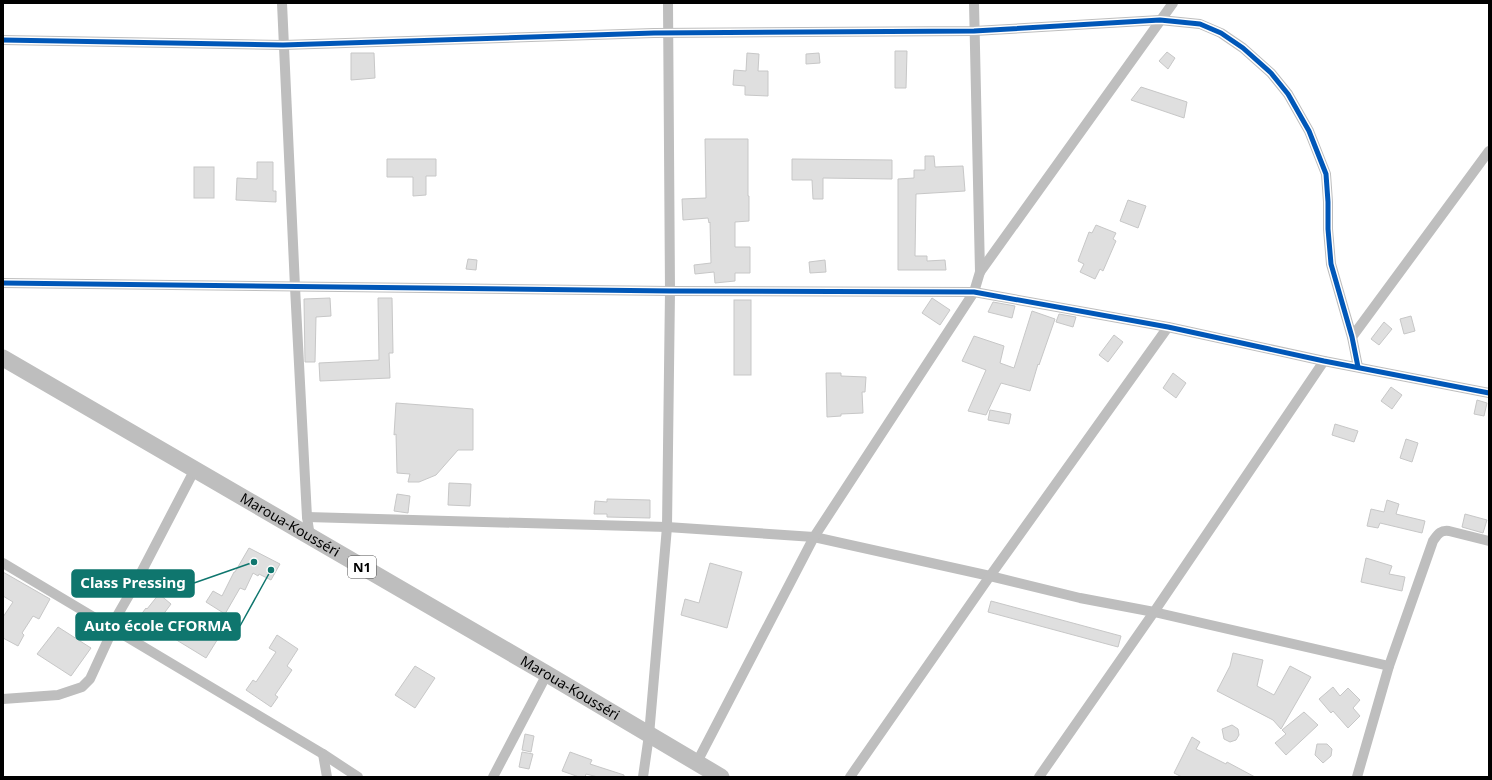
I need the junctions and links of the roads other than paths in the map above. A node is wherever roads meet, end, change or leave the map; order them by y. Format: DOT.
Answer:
graph roads {
  1 [pos="282,3"];
  2 [pos="668,3"];
  3 [pos="974,3"];
  4 [pos="1173,3"];
  5 [pos="1160,20"];
  6 [pos="974,31"];
  7 [pos="668,33"];
  8 [pos="3,40"];
  9 [pos="283,45"];
  10 [pos="1489,151"];
  11 [pos="980,272"];
  12 [pos="3,283"];
  13 [pos="294,287"];
  14 [pos="670,291"];
  15 [pos="974,292"];
  16 [pos="1168,327"];
  17 [pos="1352,337"];
  18 [pos="3,358"];
  19 [pos="1324,360"];
  20 [pos="1358,367"];
  21 [pos="1489,393"];
  22 [pos="195,468"];
  23 [pos="307,517"];
  24 [pos="667,527"];
  25 [pos="310,537"];
  26 [pos="814,537"];
  27 [pos="1489,541"];
  28 [pos="3,563"];
  29 [pos="990,576"];
  30 [pos="1154,612"];
  31 [pos="113,629"];
  32 [pos="1388,666"];
  33 [pos="547,674"];
  34 [pos="3,699"];
  35 [pos="649,735"];
  36 [pos="323,754"];
  37 [pos="696,764"];
  38 [pos="327,777"];
  39 [pos="358,777"];
  40 [pos="492,777"];
  41 [pos="643,777"];
  42 [pos="721,777"];
  43 [pos="850,777"];
  44 [pos="1039,777"];
  45 [pos="1356,777"];
  1 -- 9 [label="street"];
  2 -- 7 [label="street"];
  3 -- 6 [label="street"];
  4 -- 5 [label="street"];
  5 -- 6 [label="street"];
  5 -- 11 [label="street"];
  5 -- 17 [label="street"];
  6 -- 7 [label="street"];
  6 -- 11 [label="street"];
  7 -- 9 [label="street"];
  7 -- 14 [label="street"];
  8 -- 9 [label="street"];
  9 -- 13 [label="street"];
  10 -- 17 [label="street"];
  11 -- 15 [label="street"];
  12 -- 13 [label="street"];
  13 -- 14 [label="street"];
  13 -- 23 [label="street"];
  14 -- 15 [label="street"];
  14 -- 24 [label="street"];
  15 -- 16 [label="street"];
  15 -- 26 [label="street"];
  16 -- 19 [label="street"];
  16 -- 29 [label="street"];
  17 -- 20 [label="street"];
  18 -- 22 [label="highway, Maroua-Kousséri / N1"];
  19 -- 20 [label="street"];
  19 -- 30 [label="street"];
  20 -- 21 [label="street"];
  22 -- 25 [label="highway, Maroua-Kousséri / N1"];
  22 -- 31 [label="street"];
  23 -- 24 [label="street"];
  23 -- 25 [label="street"];
  24 -- 26 [label="street"];
  24 -- 35 [label="street"];
  25 -- 33 [label="highway, Maroua-Kousséri / N1"];
  26 -- 29 [label="street"];
  26 -- 37 [label="street"];
  27 -- 32 [label="street"];
  28 -- 31 [label="street"];
  29 -- 30 [label="street"];
  29 -- 43 [label="street"];
  30 -- 32 [label="street"];
  30 -- 44 [label="street"];
  31 -- 34 [label="street"];
  31 -- 36 [label="street"];
  32 -- 45 [label="street"];
  33 -- 35 [label="highway, Maroua-Kousséri / N1"];
  33 -- 40 [label="street"];
  35 -- 37 [label="highway, Maroua-Kousséri / N1"];
  35 -- 41 [label="street"];
  36 -- 38 [label="street"];
  36 -- 39 [label="street"];
  37 -- 42 [label="highway, Maroua-Kousséri / N1"];
}
